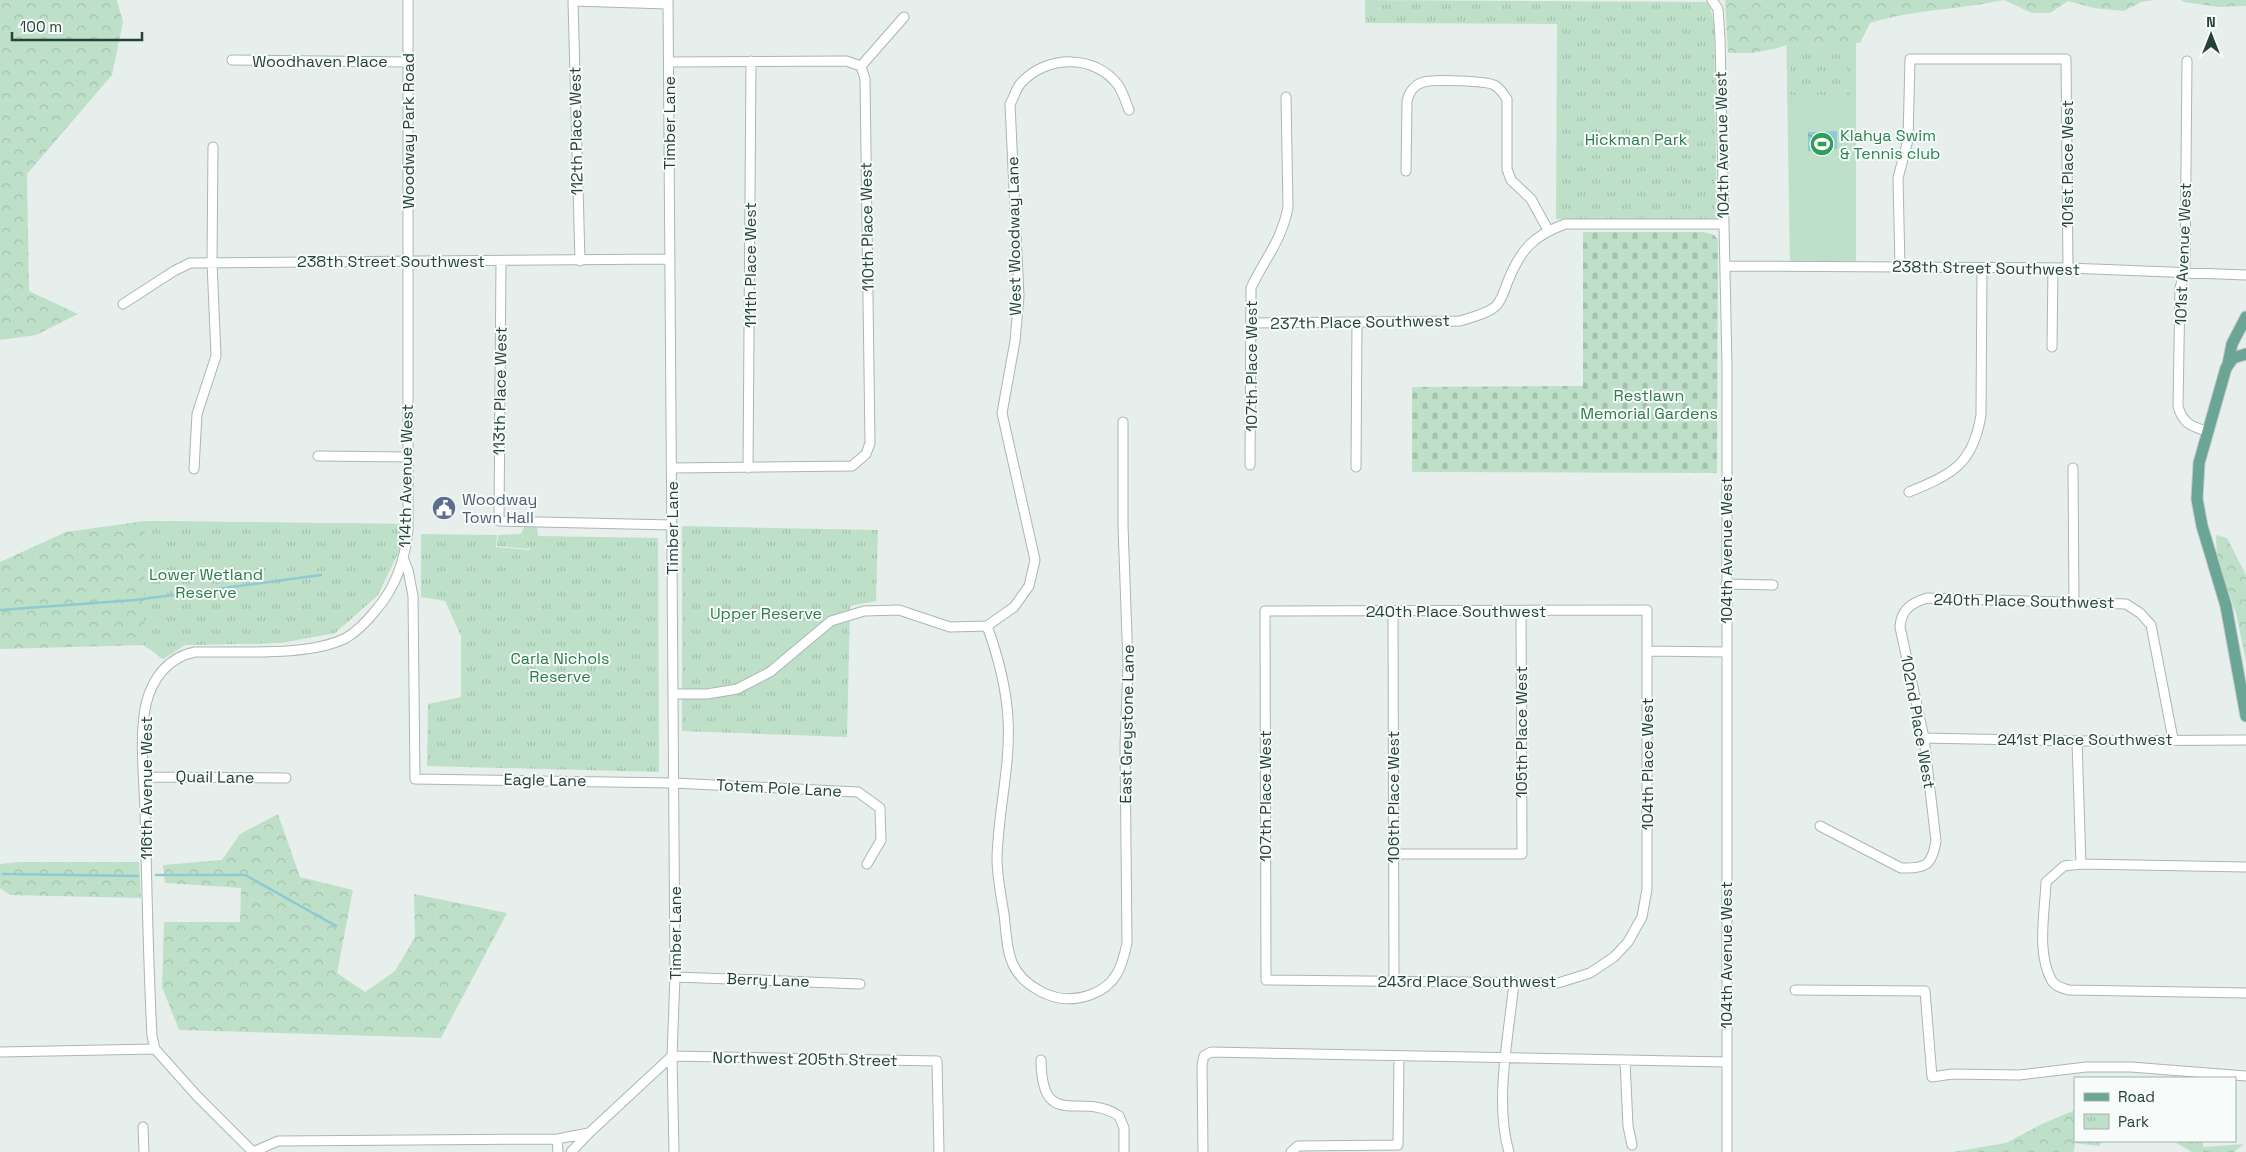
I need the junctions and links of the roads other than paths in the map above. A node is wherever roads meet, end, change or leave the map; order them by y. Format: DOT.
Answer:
graph roads {
  1 [pos="408,0"];
  2 [pos="1712,0"];
  3 [pos="573,1"];
  4 [pos="668,2"];
  5 [pos="904,17"];
  6 [pos="232,60"];
  7 [pos="2187,60"];
  8 [pos="751,61"];
  9 [pos="407,62"];
  10 [pos="669,62"];
  11 [pos="861,66"];
  12 [pos="1286,97"];
  13 [pos="1129,110"];
  14 [pos="213,147"];
  15 [pos="1406,171"];
  16 [pos="1724,224"];
  17 [pos="1548,230"];
  18 [pos="670,259"];
  19 [pos="407,261"];
  20 [pos="502,261"];
  21 [pos="580,261"];
  22 [pos="212,262"];
  23 [pos="1726,266"];
  24 [pos="1900,267"];
  25 [pos="1982,268"];
  26 [pos="2053,268"];
  27 [pos="2068,268"];
  28 [pos="2185,271"];
  29 [pos="2246,275"];
  30 [pos="123,304"];
  31 [pos="2246,317"];
  32 [pos="1357,322"];
  33 [pos="1251,323"];
  34 [pos="2052,347"];
  35 [pos="2246,354"];
  36 [pos="2228,364"];
  37 [pos="1123,422"];
  38 [pos="2206,430"];
  39 [pos="318,456"];
  40 [pos="408,457"];
  41 [pos="1250,465"];
  42 [pos="1356,467"];
  43 [pos="672,468"];
  44 [pos="748,468"];
  45 [pos="2073,468"];
  46 [pos="194,469"];
  47 [pos="1909,492"];
  48 [pos="672,525"];
  49 [pos="404,560"];
  50 [pos="1726,584"];
  51 [pos="1773,585"];
  52 [pos="2074,602"];
  53 [pos="1907,608"];
  54 [pos="1647,610"];
  55 [pos="1265,611"];
  56 [pos="1393,611"];
  57 [pos="1521,611"];
  58 [pos="987,626"];
  59 [pos="1647,651"];
  60 [pos="1726,652"];
  61 [pos="673,694"];
  62 [pos="2246,716"];
  63 [pos="1924,738"];
  64 [pos="2173,739"];
  65 [pos="2246,740"];
  66 [pos="2077,741"];
  67 [pos="144,777"];
  68 [pos="286,778"];
  69 [pos="415,779"];
  70 [pos="674,782"];
  71 [pos="1820,826"];
  72 [pos="1394,854"];
  73 [pos="867,864"];
  74 [pos="2081,864"];
  75 [pos="2246,867"];
  76 [pos="1642,917"];
  77 [pos="675,977"];
  78 [pos="1266,980"];
  79 [pos="1394,982"];
  80 [pos="1514,982"];
  81 [pos="860,984"];
  82 [pos="1795,990"];
  83 [pos="2246,993"];
  84 [pos="155,1049"];
  85 [pos="0,1052"];
  86 [pos="672,1056"];
  87 [pos="1399,1056"];
  88 [pos="1506,1058"];
  89 [pos="1041,1060"];
  90 [pos="1625,1061"];
  91 [pos="1726,1062"];
  92 [pos="2246,1076"];
  93 [pos="143,1127"];
  94 [pos="589,1133"];
  95 [pos="558,1139"];
  96 [pos="1632,1145"];
  97 [pos="144,1152"];
  98 [pos="253,1152"];
  99 [pos="558,1152"];
  100 [pos="571,1152"];
  101 [pos="674,1152"];
  102 [pos="939,1152"];
  103 [pos="1124,1152"];
  104 [pos="1203,1152"];
  105 [pos="1291,1152"];
  106 [pos="1509,1152"];
  107 [pos="1727,1152"];
  1 -- 9 [label="street, Woodway Park Road"];
  2 -- 16 [label="street, 104th Avenue West"];
  3 -- 4 [label="street"];
  3 -- 21 [label="street, 112th Place West"];
  4 -- 10 [label="street, Timber Lane"];
  5 -- 11 [label="street"];
  6 -- 9 [label="street, Woodhaven Place"];
  7 -- 28 [label="street, 101st Avenue West"];
  8 -- 10 [label="street"];
  8 -- 11 [label="street"];
  8 -- 44 [label="street, 111th Place West"];
  9 -- 19 [label="street, Woodway Park Road"];
  10 -- 18 [label="street, Timber Lane"];
  11 -- 44 [label="street, 110th Place West"];
  12 -- 33 [label="street, 107th Place West"];
  13 -- 58 [label="street, West Woodway Lane"];
  14 -- 22 [label="street"];
  15 -- 17 [label="street"];
  16 -- 17 [label="street, 237th Place Southwest"];
  16 -- 23 [label="street, 104th Avenue West"];
  17 -- 32 [label="street, 237th Place Southwest"];
  18 -- 21 [label="street, 238th Street Southwest"];
  18 -- 43 [label="street, Timber Lane"];
  19 -- 20 [label="street, 238th Street Southwest"];
  19 -- 22 [label="street, 238th Street Southwest"];
  19 -- 40 [label="street, 114th Avenue West"];
  20 -- 21 [label="street, 238th Street Southwest"];
  20 -- 48 [label="street, 113th Place West"];
  22 -- 30 [label="street, 238th Street Southwest"];
  22 -- 46 [label="street"];
  23 -- 24 [label="street, 238th Street Southwest"];
  23 -- 50 [label="street, 104th Avenue West"];
  24 -- 25 [label="street, 238th Street Southwest"];
  24 -- 27 [label="street, 101st Place West"];
  25 -- 26 [label="street, 238th Street Southwest"];
  25 -- 47 [label="street"];
  26 -- 27 [label="street, 238th Street Southwest"];
  26 -- 34 [label="street"];
  27 -- 28 [label="street, 238th Street Southwest"];
  28 -- 29 [label="street, 238th Street Southwest"];
  28 -- 38 [label="street, 101st Avenue West"];
  31 -- 36 [label="main road"];
  32 -- 33 [label="street, 237th Place Southwest"];
  32 -- 42 [label="street"];
  33 -- 41 [label="street, 107th Place West"];
  35 -- 36 [label="main road"];
  36 -- 38 [label="main road"];
  37 -- 58 [label="street, East Greystone Lane"];
  38 -- 62 [label="main road"];
  39 -- 40 [label="street"];
  40 -- 49 [label="street, 114th Avenue West"];
  43 -- 44 [label="street"];
  43 -- 48 [label="street, Timber Lane"];
  45 -- 52 [label="street"];
  48 -- 61 [label="street, Timber Lane"];
  49 -- 67 [label="street, 116th Avenue West"];
  49 -- 69 [label="street, 114th Avenue West"];
  50 -- 51 [label="street"];
  50 -- 60 [label="street, 104th Avenue West"];
  52 -- 53 [label="street, 240th Place Southwest"];
  52 -- 64 [label="street, 240th Place Southwest"];
  53 -- 63 [label="street, 102nd Place West"];
  54 -- 57 [label="street, 240th Place Southwest"];
  54 -- 59 [label="street, 104th Place West"];
  55 -- 56 [label="street, 240th Place Southwest"];
  55 -- 78 [label="street, 107th Place West"];
  56 -- 57 [label="street, 240th Place Southwest"];
  56 -- 72 [label="street, 106th Place West"];
  57 -- 72 [label="street, 105th Place West"];
  58 -- 61 [label="street"];
  59 -- 60 [label="street"];
  59 -- 76 [label="street, 104th Place West"];
  60 -- 91 [label="street, 104th Avenue West"];
  61 -- 70 [label="street, Timber Lane"];
  63 -- 66 [label="street, 241st Place Southwest"];
  63 -- 71 [label="street, 102nd Place West"];
  64 -- 65 [label="street, 241st Place Southwest"];
  64 -- 66 [label="street, 241st Place Southwest"];
  66 -- 74 [label="street"];
  67 -- 68 [label="street, Quail Lane"];
  67 -- 84 [label="street, 116th Avenue West"];
  69 -- 70 [label="street, Eagle Lane"];
  70 -- 73 [label="street, Totem Pole Lane"];
  70 -- 77 [label="street, Timber Lane"];
  72 -- 79 [label="street, 106th Place West"];
  74 -- 75 [label="street"];
  74 -- 83 [label="street"];
  76 -- 80 [label="street, 243rd Place Southwest"];
  77 -- 81 [label="street, Berry Lane"];
  77 -- 86 [label="street, Timber Lane"];
  78 -- 79 [label="street, 243rd Place Southwest"];
  79 -- 80 [label="street, 243rd Place Southwest"];
  80 -- 88 [label="street"];
  82 -- 92 [label="street"];
  84 -- 85 [label="street"];
  84 -- 98 [label="street"];
  86 -- 94 [label="street"];
  86 -- 101 [label="street, Timber Lane"];
  86 -- 102 [label="street, Northwest 205th Street"];
  87 -- 88 [label="street"];
  87 -- 104 [label="street"];
  87 -- 105 [label="street"];
  88 -- 90 [label="street"];
  88 -- 106 [label="street"];
  89 -- 103 [label="street"];
  90 -- 91 [label="street"];
  90 -- 96 [label="street"];
  91 -- 107 [label="street, 104th Avenue West"];
  93 -- 97 [label="street"];
  94 -- 95 [label="street"];
  94 -- 100 [label="street"];
  95 -- 98 [label="street"];
  95 -- 99 [label="street"];
}
